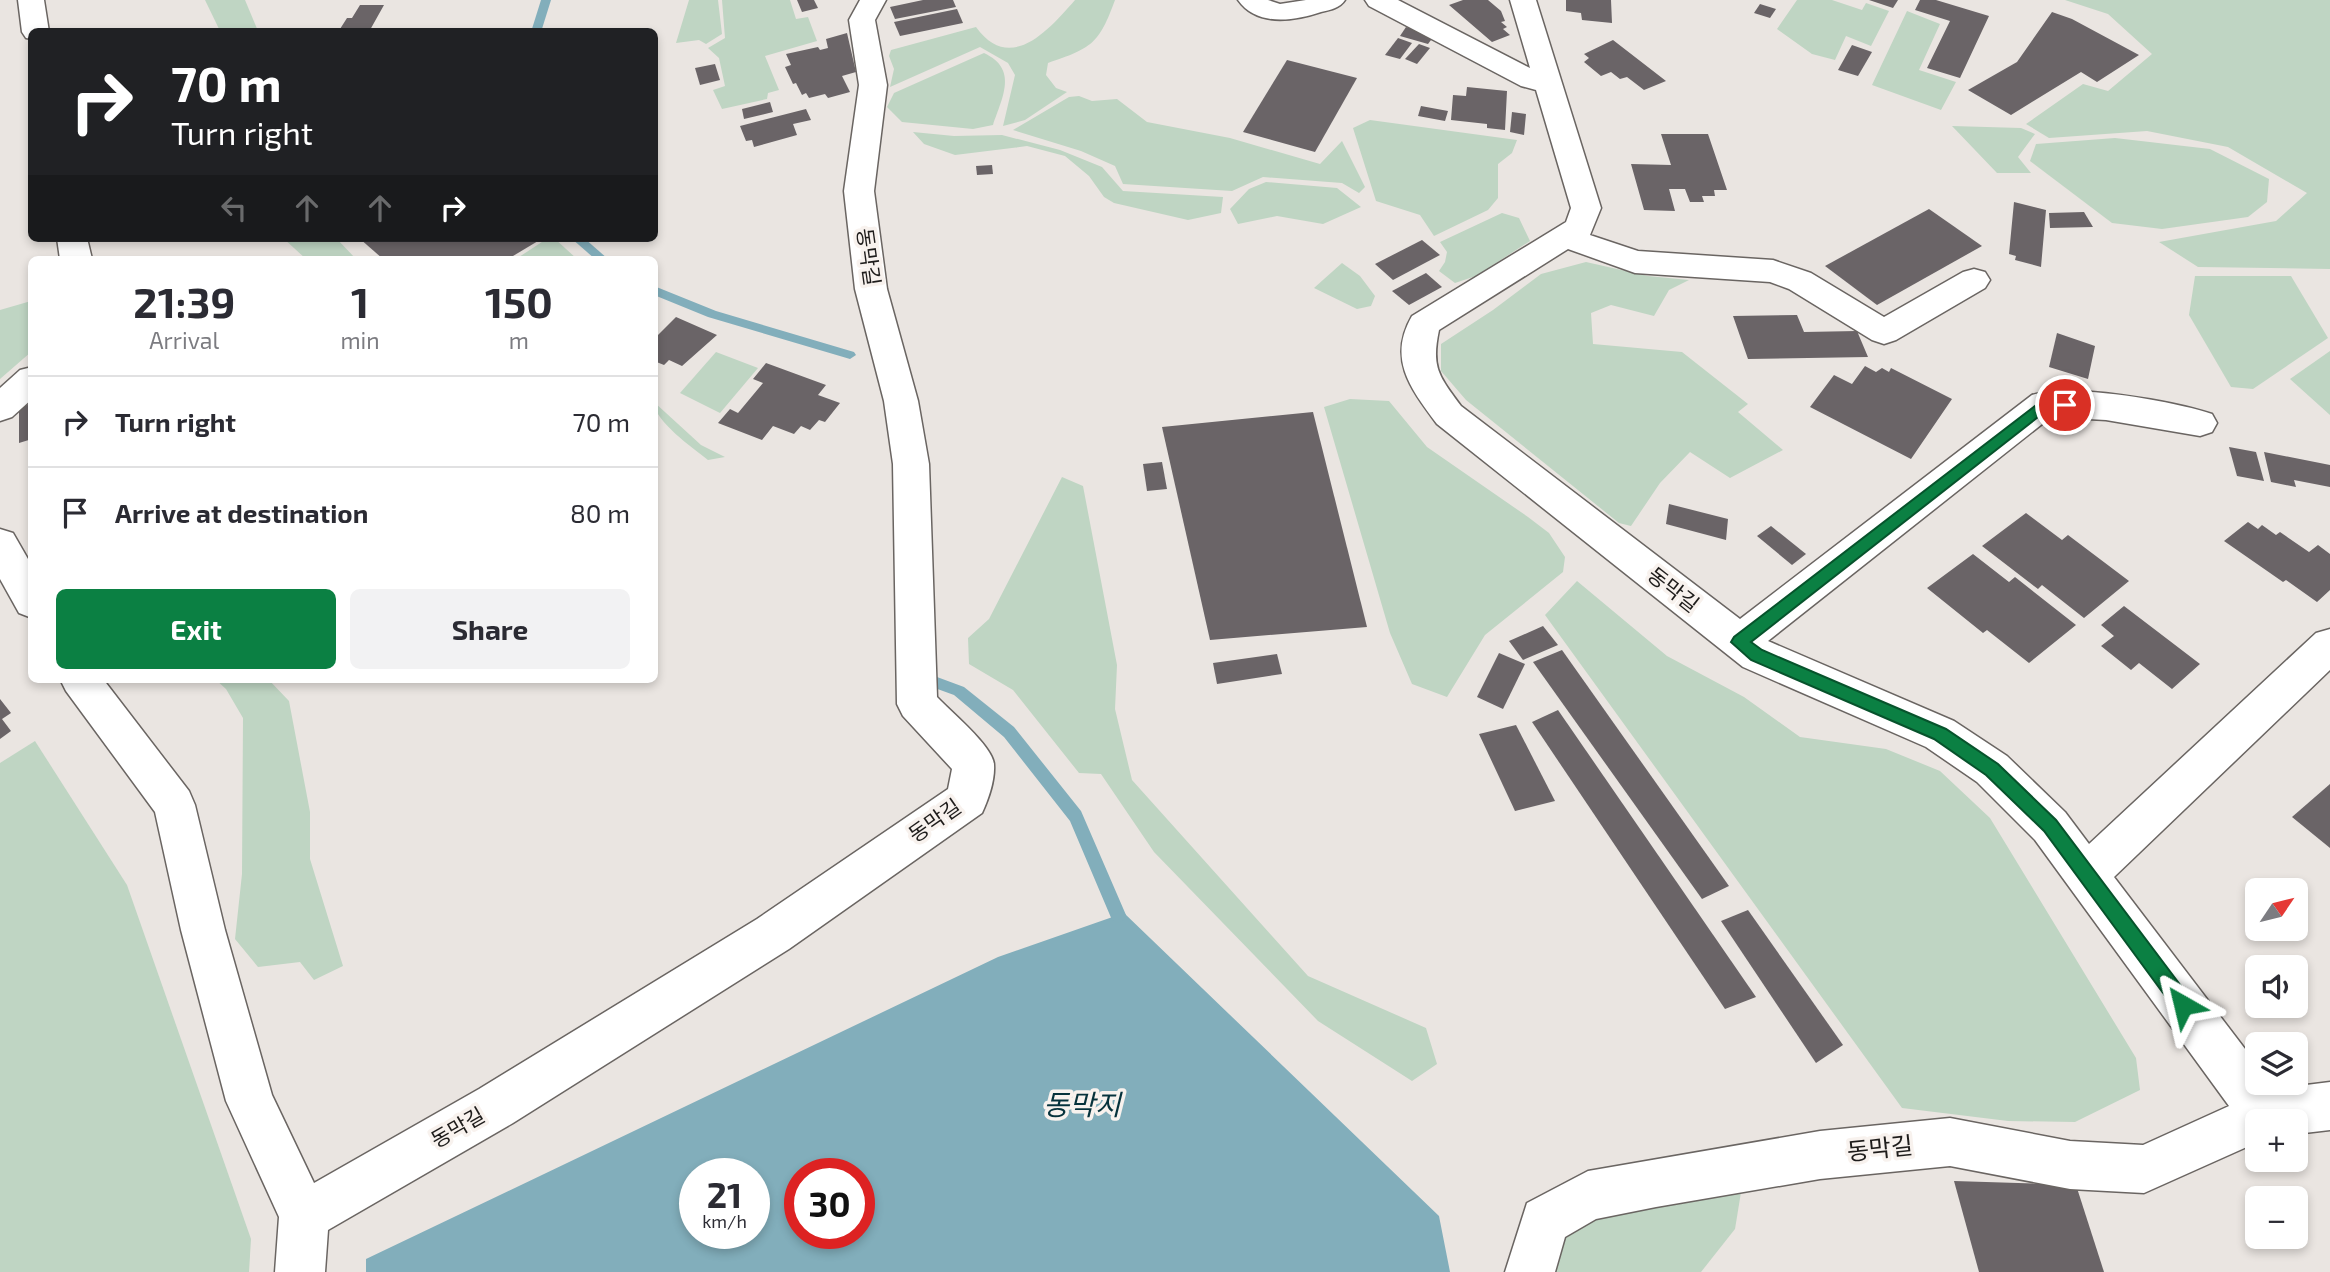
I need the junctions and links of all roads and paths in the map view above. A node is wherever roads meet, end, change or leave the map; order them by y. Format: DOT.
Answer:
graph roads {
  1 [pos="31,0"];
  2 [pos="873,0"];
  3 [pos="1251,0"];
  4 [pos="1332,0"];
  5 [pos="1378,0"];
  6 [pos="1523,0"];
  7 [pos="35,28"];
  8 [pos="1549,85"];
  9 [pos="1565,237"];
  10 [pos="1974,280"];
  11 [pos="28,383"];
  12 [pos="0,408"];
  13 [pos="2200,423"];
  14 [pos="0,544"];
  15 [pos="28,596"];
  16 [pos="1739,642"];
  17 [pos="2330,645"];
  18 [pos="83,683"];
  19 [pos="2087,874"];
  20 [pos="2330,1106"];
  21 [pos="2260,1109"];
  22 [pos="2305,1109"];
  23 [pos="2245,1123"];
  24 [pos="304,1216"];
  25 [pos="300,1272"];
  26 [pos="1530,1272"];
  1 -- 7 [label="street"];
  2 -- 24 [label="street, 동막길"];
  3 -- 4 [label="street"];
  5 -- 8 [label="street"];
  6 -- 8 [label="street, 동막길"];
  8 -- 9 [label="street, 동막길"];
  9 -- 10 [label="street"];
  9 -- 16 [label="street, 동막길"];
  11 -- 12 [label="street"];
  13 -- 16 [label="street"];
  14 -- 15 [label="street"];
  16 -- 19 [label="street, 동막길"];
  17 -- 19 [label="street"];
  18 -- 24 [label="street"];
  19 -- 21 [label="street, 동막길"];
  20 -- 22 [label="street, 동막길"];
  23 -- 26 [label="street, 동막길"];
  24 -- 25 [label="street"];
}
